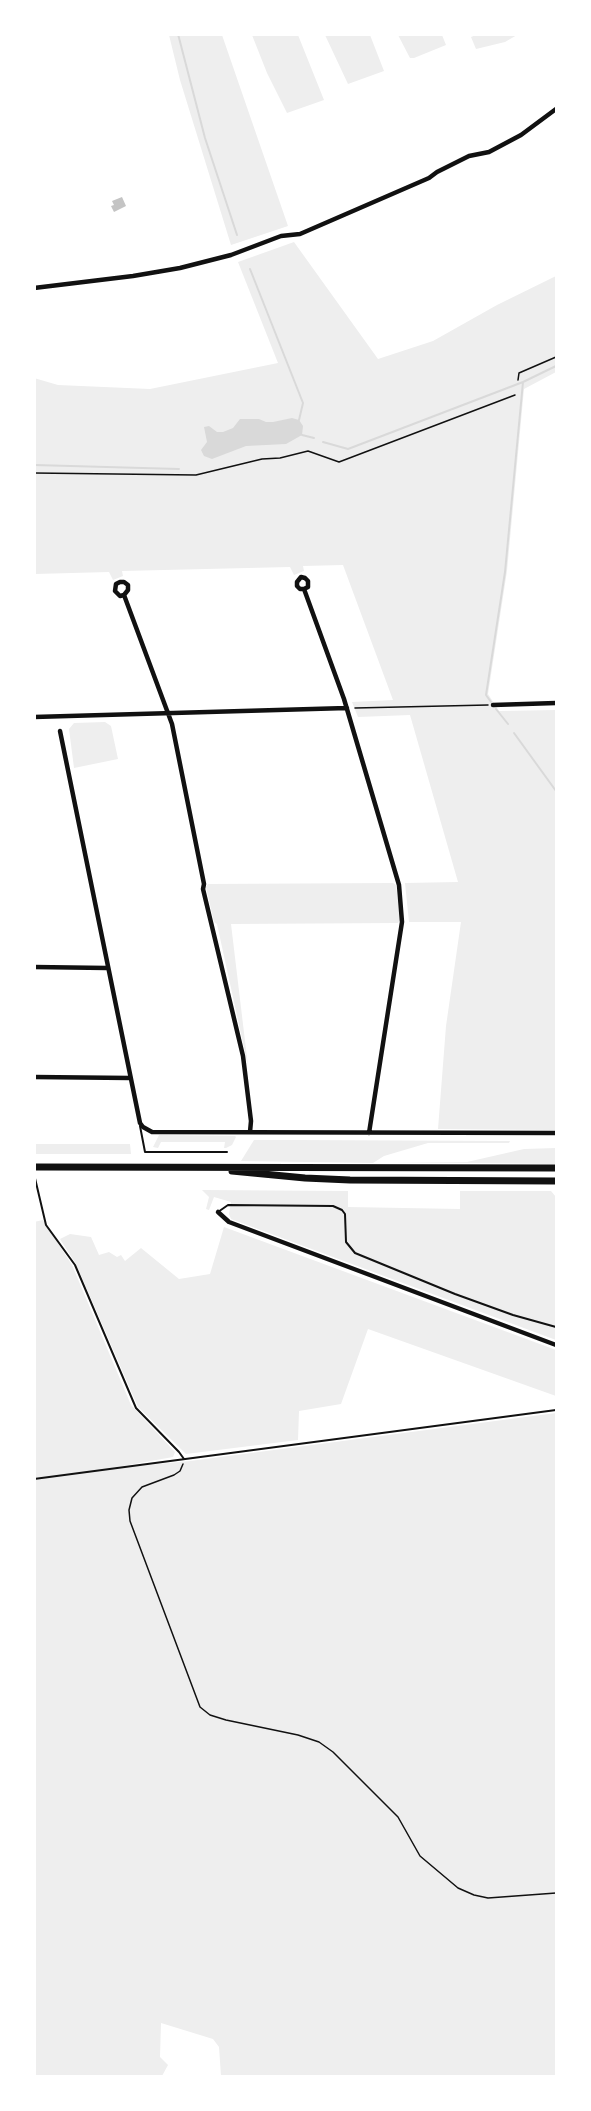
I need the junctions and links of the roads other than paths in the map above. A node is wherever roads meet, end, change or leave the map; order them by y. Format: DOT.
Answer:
graph roads {
  1 [pos="556,109"];
  2 [pos="34,288"];
  3 [pos="304,589"];
  4 [pos="124,595"];
  5 [pos="556,703"];
  6 [pos="494,705"];
  7 [pos="347,708"];
  8 [pos="168,713"];
  9 [pos="34,717"];
  10 [pos="60,731"];
  11 [pos="34,967"];
  12 [pos="107,968"];
  13 [pos="34,1077"];
  14 [pos="130,1078"];
  15 [pos="140,1123"];
  16 [pos="250,1132"];
  17 [pos="369,1132"];
  18 [pos="556,1133"];
  19 [pos="227,1152"];
  20 [pos="34,1167"];
  21 [pos="203,1168"];
  22 [pos="556,1168"];
  23 [pos="34,1174"];
  24 [pos="556,1181"];
  25 [pos="218,1212"];
  26 [pos="556,1327"];
  27 [pos="556,1345"];
  28 [pos="556,1410"];
  29 [pos="184,1459"];
  30 [pos="34,1479"];
  1 -- 2 [label="street"];
  3 -- 7 [label="street"];
  4 -- 8 [label="street"];
  5 -- 6 [label="street"];
  7 -- 8 [label="street"];
  7 -- 17 [label="street"];
  8 -- 9 [label="street"];
  8 -- 16 [label="street"];
  10 -- 12 [label="street"];
  11 -- 12 [label="street"];
  12 -- 14 [label="street"];
  13 -- 14 [label="street"];
  14 -- 15 [label="street"];
  15 -- 16 [label="street"];
  15 -- 19 [label="lane"];
  16 -- 17 [label="street"];
  17 -- 18 [label="street"];
  20 -- 21 [label="main road"];
  21 -- 22 [label="main road"];
  21 -- 24 [label="main road"];
  23 -- 29 [label="lane"];
  25 -- 26 [label="lane"];
  25 -- 27 [label="street"];
  28 -- 29 [label="lane"];
  29 -- 30 [label="lane"];
}
